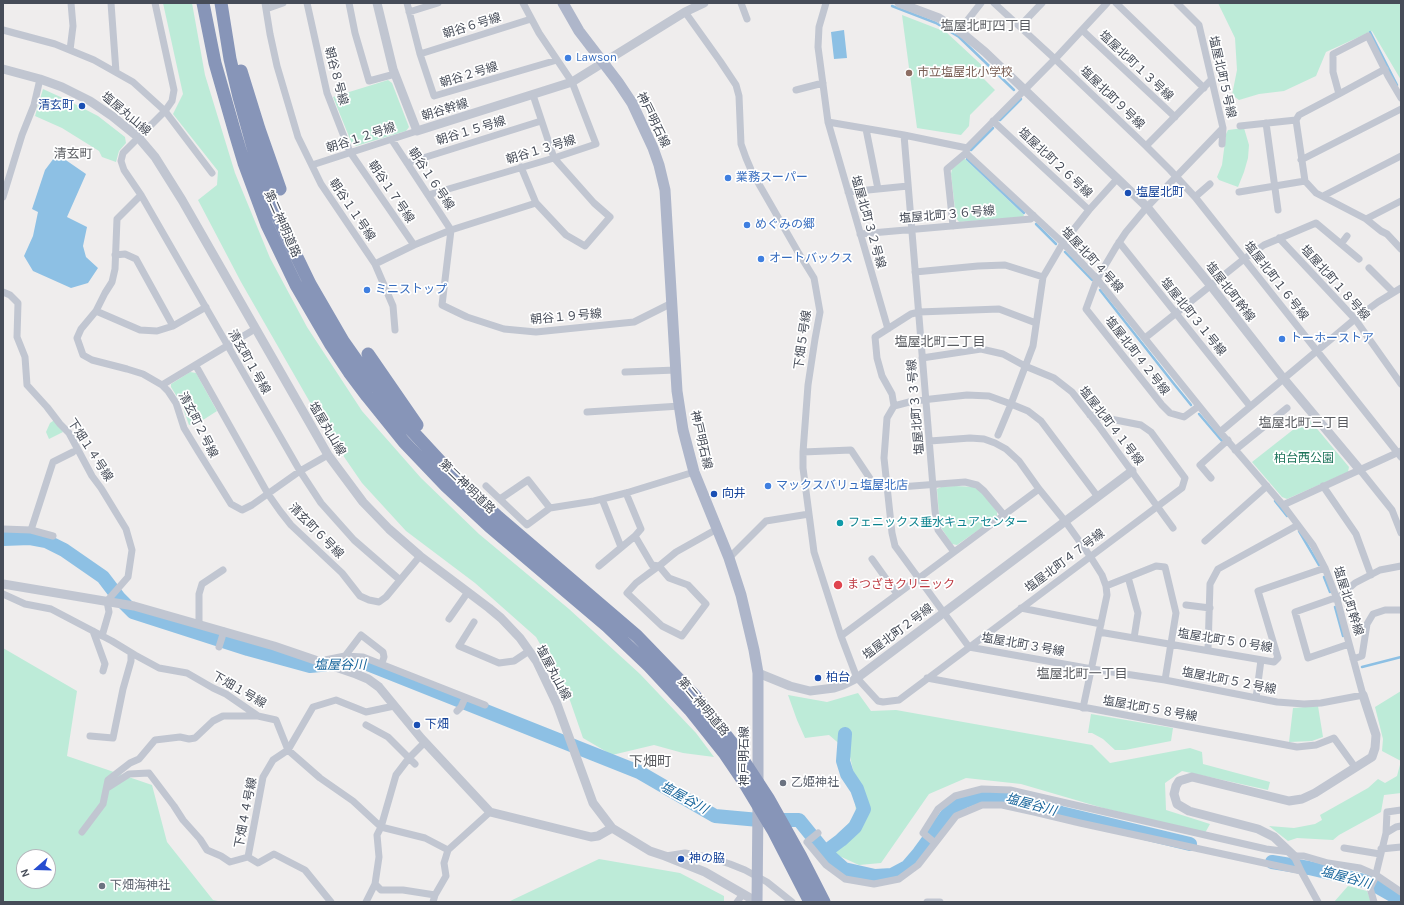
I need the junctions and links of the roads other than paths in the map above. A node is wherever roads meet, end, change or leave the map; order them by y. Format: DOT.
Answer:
graph roads {
  1 [pos="71,3"];
  2 [pos="111,3"];
  3 [pos="155,3"];
  4 [pos="203,3"];
  5 [pos="211,3"];
  6 [pos="221,3"];
  7 [pos="226,3"];
  8 [pos="283,3"];
  9 [pos="307,3"];
  10 [pos="349,3"];
  11 [pos="377,3"];
  12 [pos="407,3"];
  13 [pos="438,3"];
  14 [pos="523,3"];
  15 [pos="563,3"];
  16 [pos="704,3"];
  17 [pos="741,3"];
  18 [pos="826,3"];
  19 [pos="899,3"];
  20 [pos="981,3"];
  21 [pos="994,3"];
  22 [pos="1042,3"];
  23 [pos="1107,3"];
  24 [pos="1116,3"];
  25 [pos="1177,3"];
  26 [pos="265,6"];
  27 [pos="409,12"];
  28 [pos="685,12"];
  29 [pos="531,19"];
  30 [pos="747,19"];
  31 [pos="1020,26"];
  32 [pos="3,30"];
  33 [pos="1082,30"];
  34 [pos="959,31"];
  35 [pos="70,50"];
  36 [pos="420,54"];
  37 [pos="1055,59"];
  38 [pos="557,60"];
  39 [pos="603,62"];
  40 [pos="3,69"];
  41 [pos="1385,69"];
  42 [pos="116,72"];
  43 [pos="395,74"];
  44 [pos="40,79"];
  45 [pos="1211,80"];
  46 [pos="572,82"];
  47 [pos="823,83"];
  48 [pos="1204,88"];
  49 [pos="1024,89"];
  50 [pos="796,90"];
  51 [pos="1339,94"];
  52 [pos="533,95"];
  53 [pos="1401,98"];
  54 [pos="1401,109"];
  55 [pos="165,111"];
  56 [pos="1174,117"];
  57 [pos="1296,120"];
  58 [pos="541,121"];
  59 [pos="993,121"];
  60 [pos="828,122"];
  61 [pos="1266,123"];
  62 [pos="1240,126"];
  63 [pos="1223,128"];
  64 [pos="866,129"];
  65 [pos="417,131"];
  66 [pos="234,133"];
  67 [pos="904,135"];
  68 [pos="138,137"];
  69 [pos="392,140"];
  70 [pos="1222,144"];
  71 [pos="1146,146"];
  72 [pos="966,150"];
  73 [pos="350,152"];
  74 [pos="1401,156"];
  75 [pos="554,158"];
  76 [pos="1301,160"];
  77 [pos="407,163"];
  78 [pos="312,165"];
  79 [pos="521,167"];
  80 [pos="212,173"];
  81 [pos="1176,176"];
  82 [pos="1117,179"];
  83 [pos="1305,181"];
  84 [pos="1210,184"];
  85 [pos="908,186"];
  86 [pos="1274,186"];
  87 [pos="878,189"];
  88 [pos="280,190"];
  89 [pos="848,192"];
  90 [pos="1239,192"];
  91 [pos="141,195"];
  92 [pos="428,195"];
  93 [pos="1323,196"];
  94 [pos="3,197"];
  95 [pos="1195,197"];
  96 [pos="1401,202"];
  97 [pos="536,203"];
  98 [pos="1147,207"];
  99 [pos="1089,210"];
  100 [pos="1278,210"];
  101 [pos="1033,215"];
  102 [pos="1366,218"];
  103 [pos="953,226"];
  104 [pos="912,229"];
  105 [pos="451,230"];
  106 [pos="860,234"];
  107 [pos="1347,236"];
  108 [pos="1280,238"];
  109 [pos="1119,242"];
  110 [pos="1063,243"];
  111 [pos="1341,244"];
  112 [pos="414,245"];
  113 [pos="1401,249"];
  114 [pos="115,255"];
  115 [pos="1244,259"];
  116 [pos="1359,259"];
  117 [pos="375,264"];
  118 [pos="1369,268"];
  119 [pos="916,272"];
  120 [pos="1043,277"];
  121 [pos="1097,279"];
  122 [pos="1211,286"];
  123 [pos="1401,288"];
  124 [pos="3,292"];
  125 [pos="1393,292"];
  126 [pos="672,303"];
  127 [pos="206,307"];
  128 [pos="96,311"];
  129 [pos="919,312"];
  130 [pos="1176,313"];
  131 [pos="1355,320"];
  132 [pos="1036,323"];
  133 [pos="174,326"];
  134 [pos="255,329"];
  135 [pos="888,329"];
  136 [pos="396,330"];
  137 [pos="1145,338"];
  138 [pos="227,346"];
  139 [pos="1317,352"];
  140 [pos="368,354"];
  141 [pos="922,358"];
  142 [pos="196,366"];
  143 [pos="1025,366"];
  144 [pos="676,370"];
  145 [pos="625,372"];
  146 [pos="1283,378"];
  147 [pos="1401,384"];
  148 [pos="162,385"];
  149 [pos="926,400"];
  150 [pos="1011,404"];
  151 [pos="680,406"];
  152 [pos="894,406"];
  153 [pos="1199,406"];
  154 [pos="1250,406"];
  155 [pos="1287,408"];
  156 [pos="587,412"];
  157 [pos="1090,415"];
  158 [pos="1220,432"];
  159 [pos="998,435"];
  160 [pos="1228,440"];
  161 [pos="930,441"];
  162 [pos="1236,450"];
  163 [pos="73,452"];
  164 [pos="803,452"];
  165 [pos="1400,453"];
  166 [pos="328,455"];
  167 [pos="1360,470"];
  168 [pos="300,471"];
  169 [pos="1132,471"];
  170 [pos="694,472"];
  171 [pos="1211,478"];
  172 [pos="933,484"];
  173 [pos="887,485"];
  174 [pos="486,486"];
  175 [pos="1267,486"];
  176 [pos="1323,486"];
  177 [pos="1039,489"];
  178 [pos="626,493"];
  179 [pos="268,494"];
  180 [pos="1098,497"];
  181 [pos="500,499"];
  182 [pos="602,499"];
  183 [pos="1283,505"];
  184 [pos="1157,506"];
  185 [pos="550,508"];
  186 [pos="809,514"];
  187 [pos="1004,515"];
  188 [pos="498,517"];
  189 [pos="1065,521"];
  190 [pos="1298,525"];
  191 [pos="1173,528"];
  192 [pos="717,529"];
  193 [pos="3,530"];
  194 [pos="30,530"];
  195 [pos="1401,533"];
  196 [pos="53,536"];
  197 [pos="634,536"];
  198 [pos="1205,541"];
  199 [pos="621,547"];
  200 [pos="954,552"];
  201 [pos="420,556"];
  202 [pos="1090,556"];
  203 [pos="729,558"];
  204 [pos="872,559"];
  205 [pos="599,566"];
  206 [pos="658,566"];
  207 [pos="1401,566"];
  208 [pos="1325,568"];
  209 [pos="223,570"];
  210 [pos="1371,575"];
  211 [pos="1128,577"];
  212 [pos="919,578"];
  213 [pos="400,580"];
  214 [pos="3,584"];
  215 [pos="1106,586"];
  216 [pos="468,592"];
  217 [pos="3,594"];
  218 [pos="897,594"];
  219 [pos="109,599"];
  220 [pos="1337,599"];
  221 [pos="1186,605"];
  222 [pos="1021,608"];
  223 [pos="1210,608"];
  224 [pos="1401,610"];
  225 [pos="944,612"];
  226 [pos="449,619"];
  227 [pos="474,622"];
  228 [pos="199,624"];
  229 [pos="1101,624"];
  230 [pos="93,631"];
  231 [pos="224,631"];
  232 [pos="1099,632"];
  233 [pos="102,636"];
  234 [pos="841,636"];
  235 [pos="1134,638"];
  236 [pos="1171,644"];
  237 [pos="1349,644"];
  238 [pos="219,647"];
  239 [pos="969,647"];
  240 [pos="1208,650"];
  241 [pos="529,651"];
  242 [pos="131,653"];
  243 [pos="345,656"];
  244 [pos="1353,659"];
  245 [pos="1261,660"];
  246 [pos="320,661"];
  247 [pos="382,664"];
  248 [pos="1092,669"];
  249 [pos="103,671"];
  250 [pos="758,673"];
  251 [pos="857,678"];
  252 [pos="927,678"];
  253 [pos="1164,680"];
  254 [pos="1363,695"];
  255 [pos="465,698"];
  256 [pos="1256,698"];
  257 [pos="485,705"];
  258 [pos="394,706"];
  259 [pos="1083,708"];
  260 [pos="459,709"];
  261 [pos="258,716"];
  262 [pos="366,725"];
  263 [pos="90,736"];
  264 [pos="425,742"];
  265 [pos="288,750"];
  266 [pos="409,758"];
  267 [pos="415,764"];
  268 [pos="1355,767"];
  269 [pos="107,788"];
  270 [pos="1401,810"];
  271 [pos="490,812"];
  272 [pos="1401,826"];
  273 [pos="381,827"];
  274 [pos="612,828"];
  275 [pos="82,832"];
  276 [pos="818,833"];
  277 [pos="1386,833"];
  278 [pos="935,843"];
  279 [pos="1401,847"];
  280 [pos="1344,848"];
  281 [pos="448,850"];
  282 [pos="1381,852"];
  283 [pos="1292,854"];
  284 [pos="666,856"];
  285 [pos="248,857"];
  286 [pos="1301,871"];
  287 [pos="1375,877"];
  288 [pos="374,884"];
  289 [pos="1400,890"];
  290 [pos="743,894"];
  291 [pos="434,899"];
  292 [pos="331,902"];
  293 [pos="366,902"];
  294 [pos="737,902"];
  295 [pos="757,902"];
  296 [pos="792,902"];
  297 [pos="810,902"];
  298 [pos="824,902"];
  299 [pos="927,902"];
  300 [pos="940,902"];
  301 [pos="1318,902"];
  302 [pos="1374,902"];
  1 -- 35 [label="street"];
  2 -- 42 [label="street"];
  3 -- 55 [label="street"];
  4 -- 66 [label="highway, 第二神明道路"];
  5 -- 66 [label="highway, 第二神明道路"];
  6 -- 188 [label="highway, 第二神明道路"];
  7 -- 88 [label="highway"];
  8 -- 26 [label="street"];
  9 -- 73 [label="street, 朝谷８号線"];
  10 -- 43 [label="street"];
  11 -- 43 [label="street, 朝谷幹線"];
  12 -- 27 [label="street, 朝谷２号線"];
  13 -- 27 [label="street"];
  14 -- 29 [label="street"];
  15 -- 39 [label="main road, 神戸明石線"];
  16 -- 28 [label="street"];
  17 -- 30 [label="street"];
  18 -- 47 [label="street, 塩屋北町３２号線"];
  19 -- 34 [label="street, 塩屋北町幹線"];
  20 -- 34 [label="street"];
  21 -- 31 [label="street, 塩屋北町９号線"];
  22 -- 31 [label="street"];
  23 -- 33 [label="street"];
  24 -- 48 [label="street"];
  25 -- 45 [label="street, 塩屋北町５号線"];
  26 -- 78 [label="street, 朝谷１１号線"];
  27 -- 36 [label="street, 朝谷２号線"];
  28 -- 39 [label="street"];
  28 -- 164 [label="street, 下畑５号線"];
  29 -- 36 [label="street, 朝谷６号線"];
  29 -- 38 [label="street"];
  31 -- 37 [label="street, 塩屋北町９号線"];
  32 -- 35 [label="street"];
  33 -- 37 [label="street"];
  33 -- 56 [label="street, 塩屋北町１３号線"];
  34 -- 49 [label="street, 塩屋北町幹線"];
  35 -- 42 [label="street"];
  36 -- 38 [label="street, 朝谷２号線"];
  37 -- 49 [label="street"];
  37 -- 71 [label="street, 塩屋北町９号線"];
  38 -- 46 [label="street"];
  39 -- 46 [label="street, 朝谷幹線"];
  39 -- 126 [label="main road, 神戸明石線"];
  40 -- 44 [label="street, 塩屋丸山線"];
  41 -- 51 [label="street"];
  41 -- 51 [label="street"];
  41 -- 53 [label="street"];
  42 -- 55 [label="street"];
  43 -- 65 [label="street, 朝谷幹線"];
  44 -- 68 [label="street, 塩屋丸山線"];
  44 -- 94 [label="street"];
  45 -- 48 [label="street, 塩屋北町９号線"];
  45 -- 63 [label="street, 塩屋北町５号線"];
  46 -- 52 [label="street, 朝谷幹線"];
  46 -- 75 [label="street, 朝谷１３号線"];
  47 -- 50 [label="street"];
  47 -- 60 [label="street, 塩屋北町３２号線"];
  48 -- 56 [label="street, 塩屋北町９号線"];
  49 -- 59 [label="street"];
  49 -- 82 [label="street, 塩屋北町幹線"];
  51 -- 57 [label="street"];
  52 -- 58 [label="street"];
  52 -- 65 [label="street, 朝谷幹線"];
  54 -- 76 [label="street"];
  55 -- 68 [label="street"];
  55 -- 80 [label="street"];
  56 -- 71 [label="street, 塩屋北町９号線"];
  57 -- 61 [label="street"];
  57 -- 76 [label="street"];
  58 -- 75 [label="street"];
  58 -- 77 [label="street, 朝谷１５号線"];
  59 -- 72 [label="street"];
  59 -- 99 [label="street, 塩屋北町２６号線"];
  60 -- 64 [label="street"];
  60 -- 89 [label="street, 塩屋北町３２号線"];
  61 -- 62 [label="street"];
  61 -- 86 [label="street"];
  63 -- 70 [label="street"];
  63 -- 81 [label="street, 塩屋北町５号線"];
  64 -- 67 [label="street"];
  64 -- 87 [label="street"];
  65 -- 69 [label="street, 朝谷１２号線"];
  66 -- 297 [label="highway, 第二神明道路"];
  67 -- 72 [label="street"];
  67 -- 85 [label="street, 塩屋北町３３号線"];
  68 -- 91 [label="street, 清玄町１号線"];
  68 -- 134 [label="street, 塩屋丸山線"];
  69 -- 73 [label="street, 朝谷１２号線"];
  69 -- 77 [label="street, 朝谷１６号線"];
  71 -- 81 [label="street, 塩屋北町１６号線"];
  72 -- 101 [label="street, 塩屋北町４号線"];
  72 -- 103 [label="street"];
  73 -- 78 [label="street, 朝谷１２号線"];
  73 -- 112 [label="street, 朝谷１７号線"];
  74 -- 93 [label="street"];
  75 -- 79 [label="street, 朝谷１３号線"];
  75 -- 97 [label="street"];
  76 -- 83 [label="street"];
  77 -- 92 [label="street, 朝谷１６号線"];
  78 -- 117 [label="street, 朝谷１１号線"];
  79 -- 92 [label="street, 朝谷１３号線"];
  79 -- 97 [label="street"];
  81 -- 95 [label="street, 塩屋北町１６号線"];
  81 -- 98 [label="street, 塩屋北町５号線"];
  82 -- 98 [label="street, 塩屋北町幹線"];
  82 -- 99 [label="street"];
  83 -- 86 [label="street"];
  83 -- 93 [label="street"];
  84 -- 95 [label="street"];
  85 -- 87 [label="street"];
  85 -- 104 [label="street, 塩屋北町３３号線"];
  86 -- 90 [label="street"];
  86 -- 100 [label="street"];
  87 -- 89 [label="street"];
  89 -- 106 [label="street, 塩屋北町３２号線"];
  91 -- 114 [label="street, 清玄町２号線"];
  91 -- 127 [label="street, 清玄町１号線"];
  92 -- 105 [label="street, 朝谷１６号線"];
  93 -- 102 [label="street"];
  95 -- 115 [label="street, 塩屋北町１６号線"];
  96 -- 102 [label="street"];
  97 -- 105 [label="street"];
  98 -- 109 [label="street, 塩屋北町５号線"];
  98 -- 122 [label="street, 塩屋北町幹線"];
  99 -- 110 [label="street, 塩屋北町２６号線"];
  101 -- 103 [label="street, 塩屋北町３６号線"];
  101 -- 110 [label="street, 塩屋北町４号線"];
  102 -- 113 [label="street"];
  103 -- 104 [label="street, 塩屋北町３６号線"];
  104 -- 106 [label="street, 塩屋北町３６号線"];
  104 -- 119 [label="street, 塩屋北町３３号線"];
  105 -- 112 [label="street"];
  105 -- 126 [label="street, 朝谷１９号線"];
  106 -- 135 [label="street, 塩屋北町３２号線"];
  107 -- 111 [label="street"];
  108 -- 111 [label="street"];
  108 -- 115 [label="street"];
  108 -- 131 [label="street, 塩屋北町１８号線"];
  109 -- 121 [label="street, 塩屋北町５号線"];
  109 -- 130 [label="street, 塩屋北町３１号線"];
  110 -- 120 [label="street, 塩屋北町２６号線"];
  110 -- 121 [label="street, 塩屋北町４号線"];
  111 -- 116 [label="street"];
  112 -- 117 [label="street"];
  114 -- 128 [label="street, 清玄町２号線"];
  114 -- 133 [label="street"];
  115 -- 122 [label="street"];
  115 -- 139 [label="street, 塩屋北町１６号線"];
  117 -- 136 [label="street, 朝谷１１号線"];
  118 -- 125 [label="street"];
  119 -- 120 [label="street"];
  119 -- 129 [label="street, 塩屋北町３３号線"];
  120 -- 132 [label="street"];
  121 -- 137 [label="street, 塩屋北町４号線"];
  121 -- 153 [label="street, 塩屋北町４２号線"];
  122 -- 130 [label="street"];
  122 -- 146 [label="street, 塩屋北町幹線"];
  123 -- 125 [label="street"];
  124 -- 219 [label="street, 下畑１４号線"];
  125 -- 131 [label="street"];
  126 -- 144 [label="main road, 神戸明石線"];
  127 -- 133 [label="street"];
  127 -- 138 [label="street, 清玄町１号線"];
  128 -- 133 [label="street"];
  128 -- 148 [label="street, 清玄町２号線"];
  129 -- 132 [label="street"];
  129 -- 135 [label="street"];
  129 -- 141 [label="street, 塩屋北町３３号線"];
  130 -- 137 [label="street"];
  130 -- 154 [label="street, 塩屋北町３１号線"];
  131 -- 139 [label="street"];
  131 -- 147 [label="street, 塩屋北町１８号線"];
  132 -- 143 [label="street"];
  134 -- 138 [label="street"];
  134 -- 166 [label="street, 塩屋丸山線"];
  135 -- 152 [label="street"];
  137 -- 153 [label="street, 塩屋北町４号線"];
  138 -- 142 [label="street"];
  138 -- 168 [label="street, 清玄町１号線"];
  139 -- 146 [label="street"];
  139 -- 165 [label="street, 塩屋北町１６号線"];
  140 -- 188 [label="highway"];
  141 -- 143 [label="street, 塩屋北町４１号線"];
  141 -- 149 [label="street, 塩屋北町３３号線"];
  142 -- 148 [label="street"];
  142 -- 179 [label="street, 清玄町６号線"];
  143 -- 150 [label="street"];
  143 -- 157 [label="street, 塩屋北町４１号線"];
  144 -- 145 [label="street"];
  144 -- 151 [label="main road, 神戸明石線"];
  146 -- 154 [label="street"];
  146 -- 167 [label="street, 塩屋北町幹線"];
  148 -- 179 [label="street, 清玄町２号線"];
  149 -- 150 [label="street"];
  149 -- 152 [label="street"];
  149 -- 161 [label="street, 塩屋北町３３号線"];
  150 -- 159 [label="street"];
  150 -- 180 [label="street"];
  151 -- 156 [label="street"];
  151 -- 170 [label="main road, 神戸明石線"];
  152 -- 173 [label="street, 塩屋北町３号線"];
  153 -- 158 [label="street, 塩屋北町４号線"];
  154 -- 158 [label="street"];
  155 -- 162 [label="street"];
  157 -- 169 [label="street, 塩屋北町４１号線"];
  157 -- 184 [label="street, 塩屋北町４７号線"];
  158 -- 160 [label="street, 塩屋北町４号線"];
  160 -- 162 [label="street, 塩屋北町４号線"];
  160 -- 171 [label="street"];
  161 -- 172 [label="street, 塩屋北町３３号線"];
  161 -- 177 [label="street"];
  162 -- 175 [label="street, 塩屋北町４号線"];
  163 -- 194 [label="street"];
  164 -- 173 [label="street"];
  164 -- 186 [label="street, 下畑５号線"];
  165 -- 167 [label="street"];
  166 -- 168 [label="street, 清玄町２号線"];
  166 -- 201 [label="street, 塩屋丸山線"];
  167 -- 176 [label="street"];
  167 -- 195 [label="street"];
  168 -- 179 [label="street, 清玄町２号線"];
  168 -- 213 [label="street, 清玄町１号線"];
  169 -- 180 [label="street, 塩屋北町２号線"];
  169 -- 184 [label="street, 塩屋北町４１号線"];
  170 -- 178 [label="street"];
  170 -- 192 [label="main road, 神戸明石線"];
  172 -- 173 [label="street"];
  172 -- 187 [label="street"];
  172 -- 200 [label="street, 塩屋北町３３号線"];
  173 -- 212 [label="street, 塩屋北町３号線"];
  174 -- 181 [label="street"];
  175 -- 183 [label="street, 塩屋北町４号線"];
  175 -- 198 [label="street"];
  176 -- 183 [label="street"];
  176 -- 210 [label="street"];
  177 -- 187 [label="street"];
  177 -- 189 [label="street"];
  178 -- 182 [label="street"];
  178 -- 197 [label="street"];
  179 -- 213 [label="street, 清玄町６号線"];
  180 -- 189 [label="street, 塩屋北町２号線"];
  181 -- 185 [label="street"];
  181 -- 185 [label="street"];
  182 -- 185 [label="street"];
  182 -- 199 [label="street"];
  183 -- 190 [label="street, 塩屋北町幹線"];
  184 -- 191 [label="street, 塩屋北町４１号線"];
  184 -- 202 [label="street, 塩屋北町４７号線"];
  186 -- 203 [label="street"];
  186 -- 234 [label="street, 下畑５号線"];
  187 -- 200 [label="street"];
  188 -- 298 [label="highway, 第二神明道路"];
  189 -- 202 [label="street"];
  189 -- 225 [label="street, 塩屋北町２号線"];
  190 -- 208 [label="street, 塩屋北町幹線"];
  190 -- 223 [label="street"];
  192 -- 203 [label="main road, 神戸明石線"];
  192 -- 206 [label="street"];
  193 -- 194 [label="street"];
  194 -- 196 [label="street"];
  197 -- 199 [label="street"];
  197 -- 206 [label="street"];
  199 -- 205 [label="street"];
  200 -- 212 [label="street"];
  201 -- 213 [label="street, 清玄町６号線"];
  201 -- 216 [label="street, 塩屋丸山線"];
  202 -- 215 [label="street"];
  202 -- 222 [label="street, 塩屋北町４７号線"];
  203 -- 250 [label="main road, 神戸明石線"];
  204 -- 218 [label="street"];
  206 -- 206 [label="street"];
  207 -- 210 [label="street"];
  208 -- 220 [label="street, 塩屋北町幹線"];
  208 -- 245 [label="street, 塩屋北町５０号線"];
  209 -- 228 [label="street"];
  210 -- 220 [label="street"];
  211 -- 215 [label="street"];
  211 -- 235 [label="street"];
  211 -- 236 [label="street"];
  212 -- 218 [label="street"];
  212 -- 225 [label="street, 塩屋北町３号線"];
  214 -- 219 [label="street"];
  215 -- 229 [label="street"];
  216 -- 226 [label="street"];
  216 -- 241 [label="street, 塩屋丸山線"];
  217 -- 230 [label="street, 下畑１号線"];
  218 -- 234 [label="street"];
  219 -- 228 [label="street"];
  219 -- 233 [label="street"];
  220 -- 237 [label="street, 塩屋北町幹線"];
  220 -- 237 [label="street"];
  221 -- 223 [label="street"];
  222 -- 229 [label="street"];
  222 -- 239 [label="street, 塩屋北町４７号線"];
  223 -- 240 [label="street"];
  224 -- 244 [label="street"];
  225 -- 239 [label="street, 塩屋北町３号線"];
  225 -- 251 [label="street, 塩屋北町２号線"];
  227 -- 241 [label="street"];
  228 -- 231 [label="street"];
  229 -- 232 [label="street"];
  230 -- 233 [label="street, 下畑１号線"];
  230 -- 249 [label="street"];
  231 -- 238 [label="street"];
  231 -- 246 [label="street"];
  232 -- 235 [label="street, 塩屋北町５０号線"];
  232 -- 248 [label="street"];
  233 -- 242 [label="street, 下畑１号線"];
  234 -- 251 [label="street, 下畑５号線"];
  235 -- 236 [label="street, 塩屋北町５０号線"];
  236 -- 240 [label="street, 塩屋北町５０号線"];
  236 -- 253 [label="street"];
  237 -- 244 [label="street, 塩屋北町幹線"];
  239 -- 248 [label="street, 塩屋北町３号線"];
  239 -- 252 [label="street, 塩屋北町４７号線"];
  240 -- 245 [label="street, 塩屋北町５０号線"];
  241 -- 274 [label="street, 塩屋丸山線"];
  242 -- 261 [label="street, 下畑１号線"];
  242 -- 263 [label="street"];
  243 -- 246 [label="street"];
  243 -- 247 [label="street"];
  243 -- 247 [label="street"];
  244 -- 254 [label="street, 塩屋北町幹線"];
  245 -- 256 [label="street"];
  246 -- 258 [label="street"];
  247 -- 255 [label="street"];
  248 -- 253 [label="street, 塩屋北町５２号線"];
  248 -- 259 [label="street"];
  250 -- 251 [label="street, 塩屋北町２号線"];
  250 -- 295 [label="main road, 神戸明石線"];
  251 -- 252 [label="street, 塩屋北町４７号線"];
  252 -- 259 [label="street, 塩屋北町５８号線"];
  253 -- 256 [label="street, 塩屋北町５２号線"];
  254 -- 256 [label="street, 塩屋北町５２号線"];
  254 -- 268 [label="street, 塩屋北町幹線"];
  255 -- 257 [label="street"];
  255 -- 260 [label="street"];
  258 -- 264 [label="street"];
  258 -- 265 [label="street, 下畑４４号線"];
  259 -- 268 [label="street, 塩屋北町５８号線"];
  261 -- 265 [label="street, 下畑１号線"];
  261 -- 269 [label="street"];
  262 -- 266 [label="street"];
  264 -- 266 [label="street"];
  264 -- 271 [label="street"];
  265 -- 273 [label="street, 下畑１号線"];
  265 -- 285 [label="street, 下畑４４号線"];
  266 -- 267 [label="street"];
  266 -- 273 [label="street"];
  268 -- 283 [label="street, 塩屋北町幹線"];
  269 -- 275 [label="street"];
  269 -- 285 [label="street"];
  270 -- 277 [label="street"];
  271 -- 274 [label="street"];
  271 -- 281 [label="street"];
  272 -- 277 [label="street"];
  273 -- 281 [label="street, 下畑１号線"];
  273 -- 288 [label="street"];
  274 -- 284 [label="street, 塩屋丸山線"];
  276 -- 278 [label="street"];
  277 -- 282 [label="street"];
  278 -- 283 [label="street"];
  278 -- 286 [label="street"];
  279 -- 282 [label="street"];
  280 -- 282 [label="street"];
  281 -- 291 [label="street"];
  282 -- 287 [label="street"];
  283 -- 286 [label="street, 塩屋北町幹線"];
  283 -- 287 [label="street"];
  284 -- 290 [label="street, 塩屋丸山線"];
  284 -- 296 [label="street"];
  285 -- 292 [label="street"];
  286 -- 301 [label="street, 塩屋北町幹線"];
  287 -- 289 [label="street"];
  287 -- 302 [label="street"];
  288 -- 291 [label="street"];
  288 -- 293 [label="street"];
  290 -- 294 [label="street"];
  290 -- 295 [label="street, 塩屋丸山線"];
  299 -- 300 [label="street"];
}
